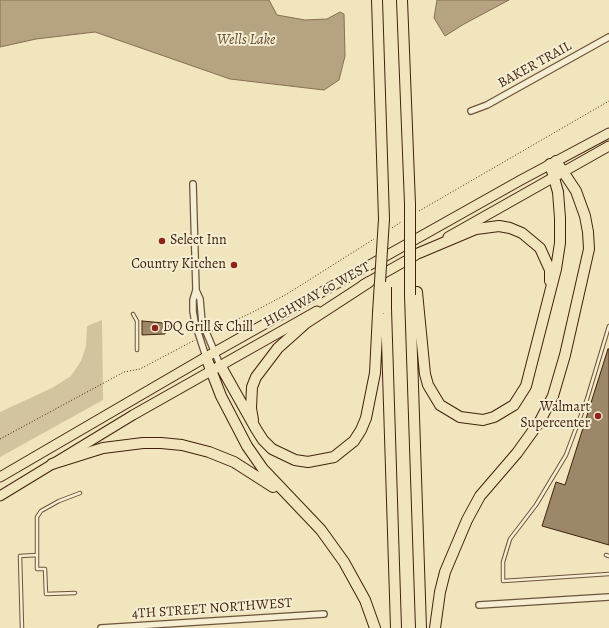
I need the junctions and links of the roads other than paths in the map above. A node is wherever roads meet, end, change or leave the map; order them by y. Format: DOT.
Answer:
graph roads {
  1 [pos="377,0"];
  2 [pos="402,0"];
  3 [pos="609,37"];
  4 [pos="471,111"];
  5 [pos="609,133"];
  6 [pos="609,146"];
  7 [pos="553,163"];
  8 [pos="559,174"];
  9 [pos="193,184"];
  10 [pos="419,253"];
  11 [pos="369,282"];
  12 [pos="196,290"];
  13 [pos="550,293"];
  14 [pos="414,294"];
  15 [pos="382,311"];
  16 [pos="133,314"];
  17 [pos="609,326"];
  18 [pos="137,350"];
  19 [pos="211,355"];
  20 [pos="216,367"];
  21 [pos="256,429"];
  22 [pos="52,464"];
  23 [pos="0,478"];
  24 [pos="80,494"];
  25 [pos="0,496"];
  26 [pos="292,501"];
  27 [pos="37,555"];
  28 [pos="609,574"];
  29 [pos="75,593"];
  30 [pos="609,597"];
  31 [pos="479,604"];
  32 [pos="324,614"];
  33 [pos="22,628"];
  34 [pos="100,628"];
  35 [pos="108,628"];
  36 [pos="375,628"];
  37 [pos="396,628"];
  38 [pos="421,628"];
  39 [pos="435,628"];
  1 -- 15 [label="highway, bridge"];
  2 -- 14 [label="highway, bridge"];
  3 -- 4 [label="street, BAKER TRAIL"];
  5 -- 7 [label="main road, HIGHWAY 60 WEST"];
  6 -- 8 [label="main road, HIGHWAY 60 WEST"];
  7 -- 8 [label="highway"];
  7 -- 19 [label="main road, HIGHWAY 60 WEST"];
  8 -- 10 [label="main road, HIGHWAY 60 WEST"];
  8 -- 13 [label="highway"];
  8 -- 39 [label="highway"];
  9 -- 12 [label="street"];
  10 -- 11 [label="main road, HIGHWAY 60 WEST"];
  10 -- 13 [label="highway"];
  11 -- 20 [label="main road, HIGHWAY 60 WEST"];
  11 -- 21 [label="highway"];
  12 -- 19 [label="street"];
  12 -- 19 [label="street"];
  13 -- 14 [label="highway"];
  14 -- 38 [label="highway"];
  15 -- 21 [label="highway"];
  15 -- 37 [label="highway"];
  16 -- 18 [label="lane"];
  17 -- 28 [label="lane"];
  19 -- 20 [label="highway"];
  19 -- 23 [label="main road, HIGHWAY 60 WEST"];
  20 -- 21 [label="highway"];
  20 -- 22 [label="main road, HIGHWAY 60 WEST"];
  20 -- 26 [label="highway"];
  22 -- 25 [label="main road, HIGHWAY 60 WEST"];
  22 -- 26 [label="highway"];
  24 -- 27 [label="lane"];
  26 -- 36 [label="highway"];
  27 -- 29 [label="lane"];
  27 -- 33 [label="lane"];
  30 -- 31 [label="street"];
  32 -- 35 [label="street, 4TH STREET NORTHWEST"];
  34 -- 35 [label="street, 4TH STREET NORTHWEST"];
}
